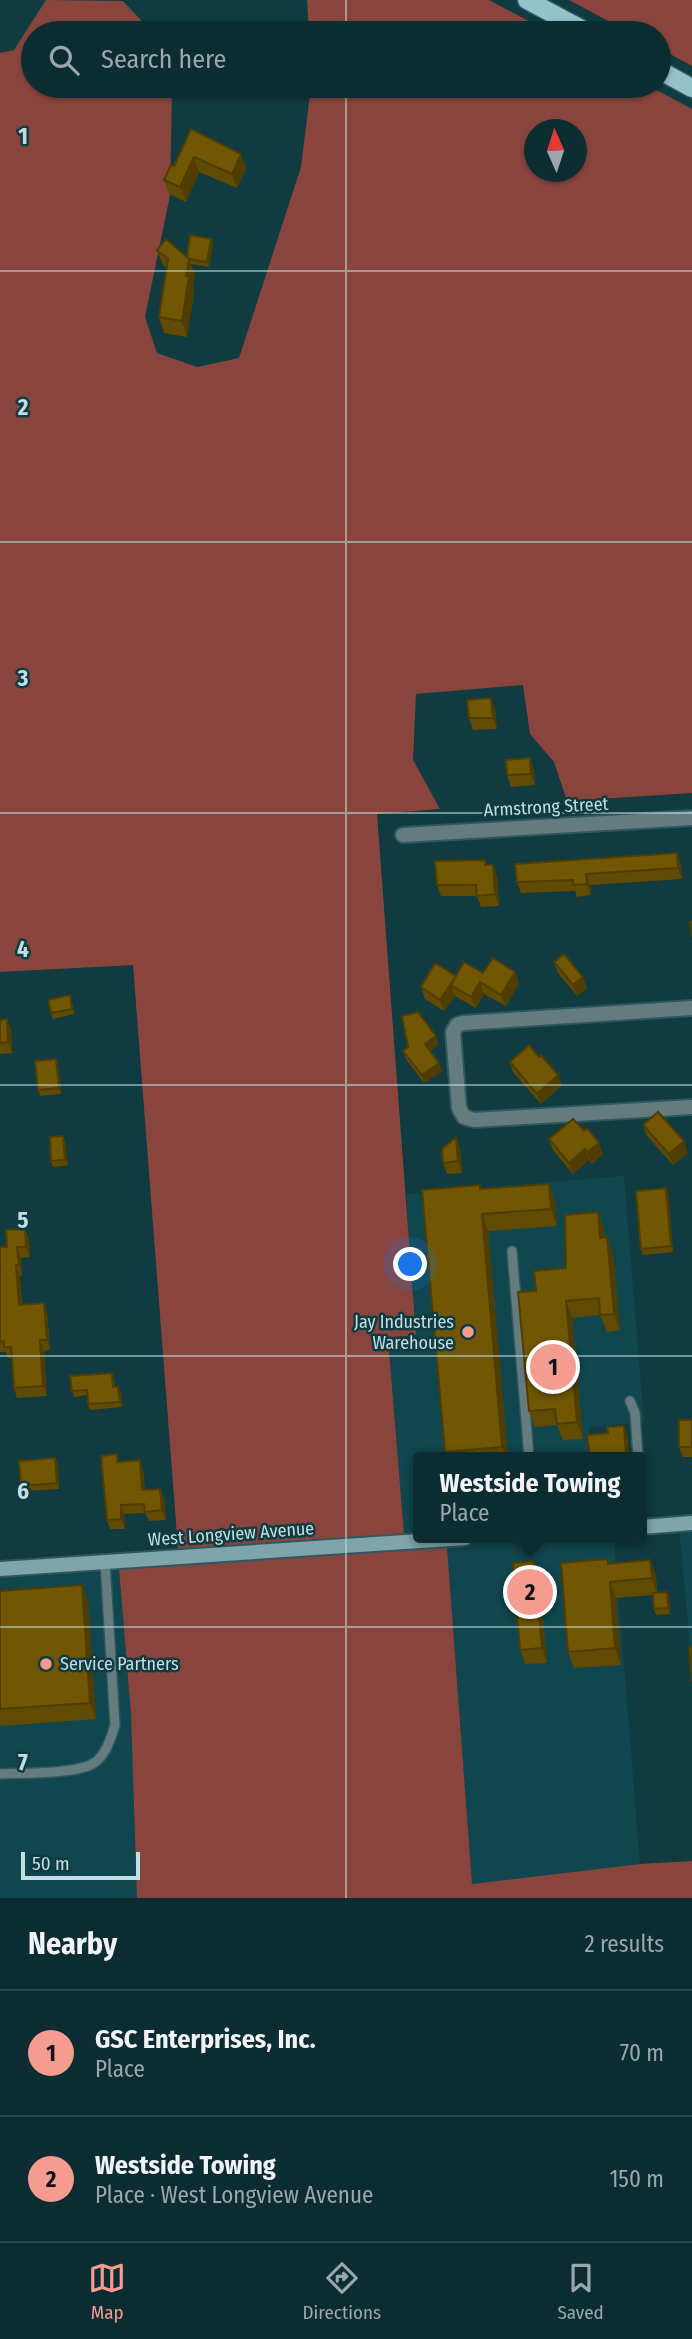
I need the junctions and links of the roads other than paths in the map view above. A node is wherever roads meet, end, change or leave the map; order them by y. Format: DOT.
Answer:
graph roads {
  1 [pos="527,0"];
  2 [pos="567,21"];
  3 [pos="671,77"];
  4 [pos="692,88"];
  5 [pos="692,818"];
  6 [pos="403,835"];
  7 [pos="692,1008"];
  8 [pos="692,1107"];
  9 [pos="512,1251"];
  10 [pos="630,1401"];
  11 [pos="529,1452"];
  12 [pos="638,1452"];
  13 [pos="692,1523"];
  14 [pos="647,1527"];
  15 [pos="413,1541"];
  16 [pos="105,1562"];
  17 [pos="0,1569"];
  18 [pos="0,1774"];
  1 -- 2 [label="main road"];
  3 -- 4 [label="main road"];
  5 -- 6 [label="street, Armstrong Street"];
  7 -- 8 [label="street"];
  9 -- 11 [label="lane"];
  10 -- 12 [label="lane"];
  13 -- 14 [label="street"];
  15 -- 16 [label="street, West Longview Avenue"];
  16 -- 17 [label="street, West Longview Avenue"];
  16 -- 18 [label="lane"];
}
